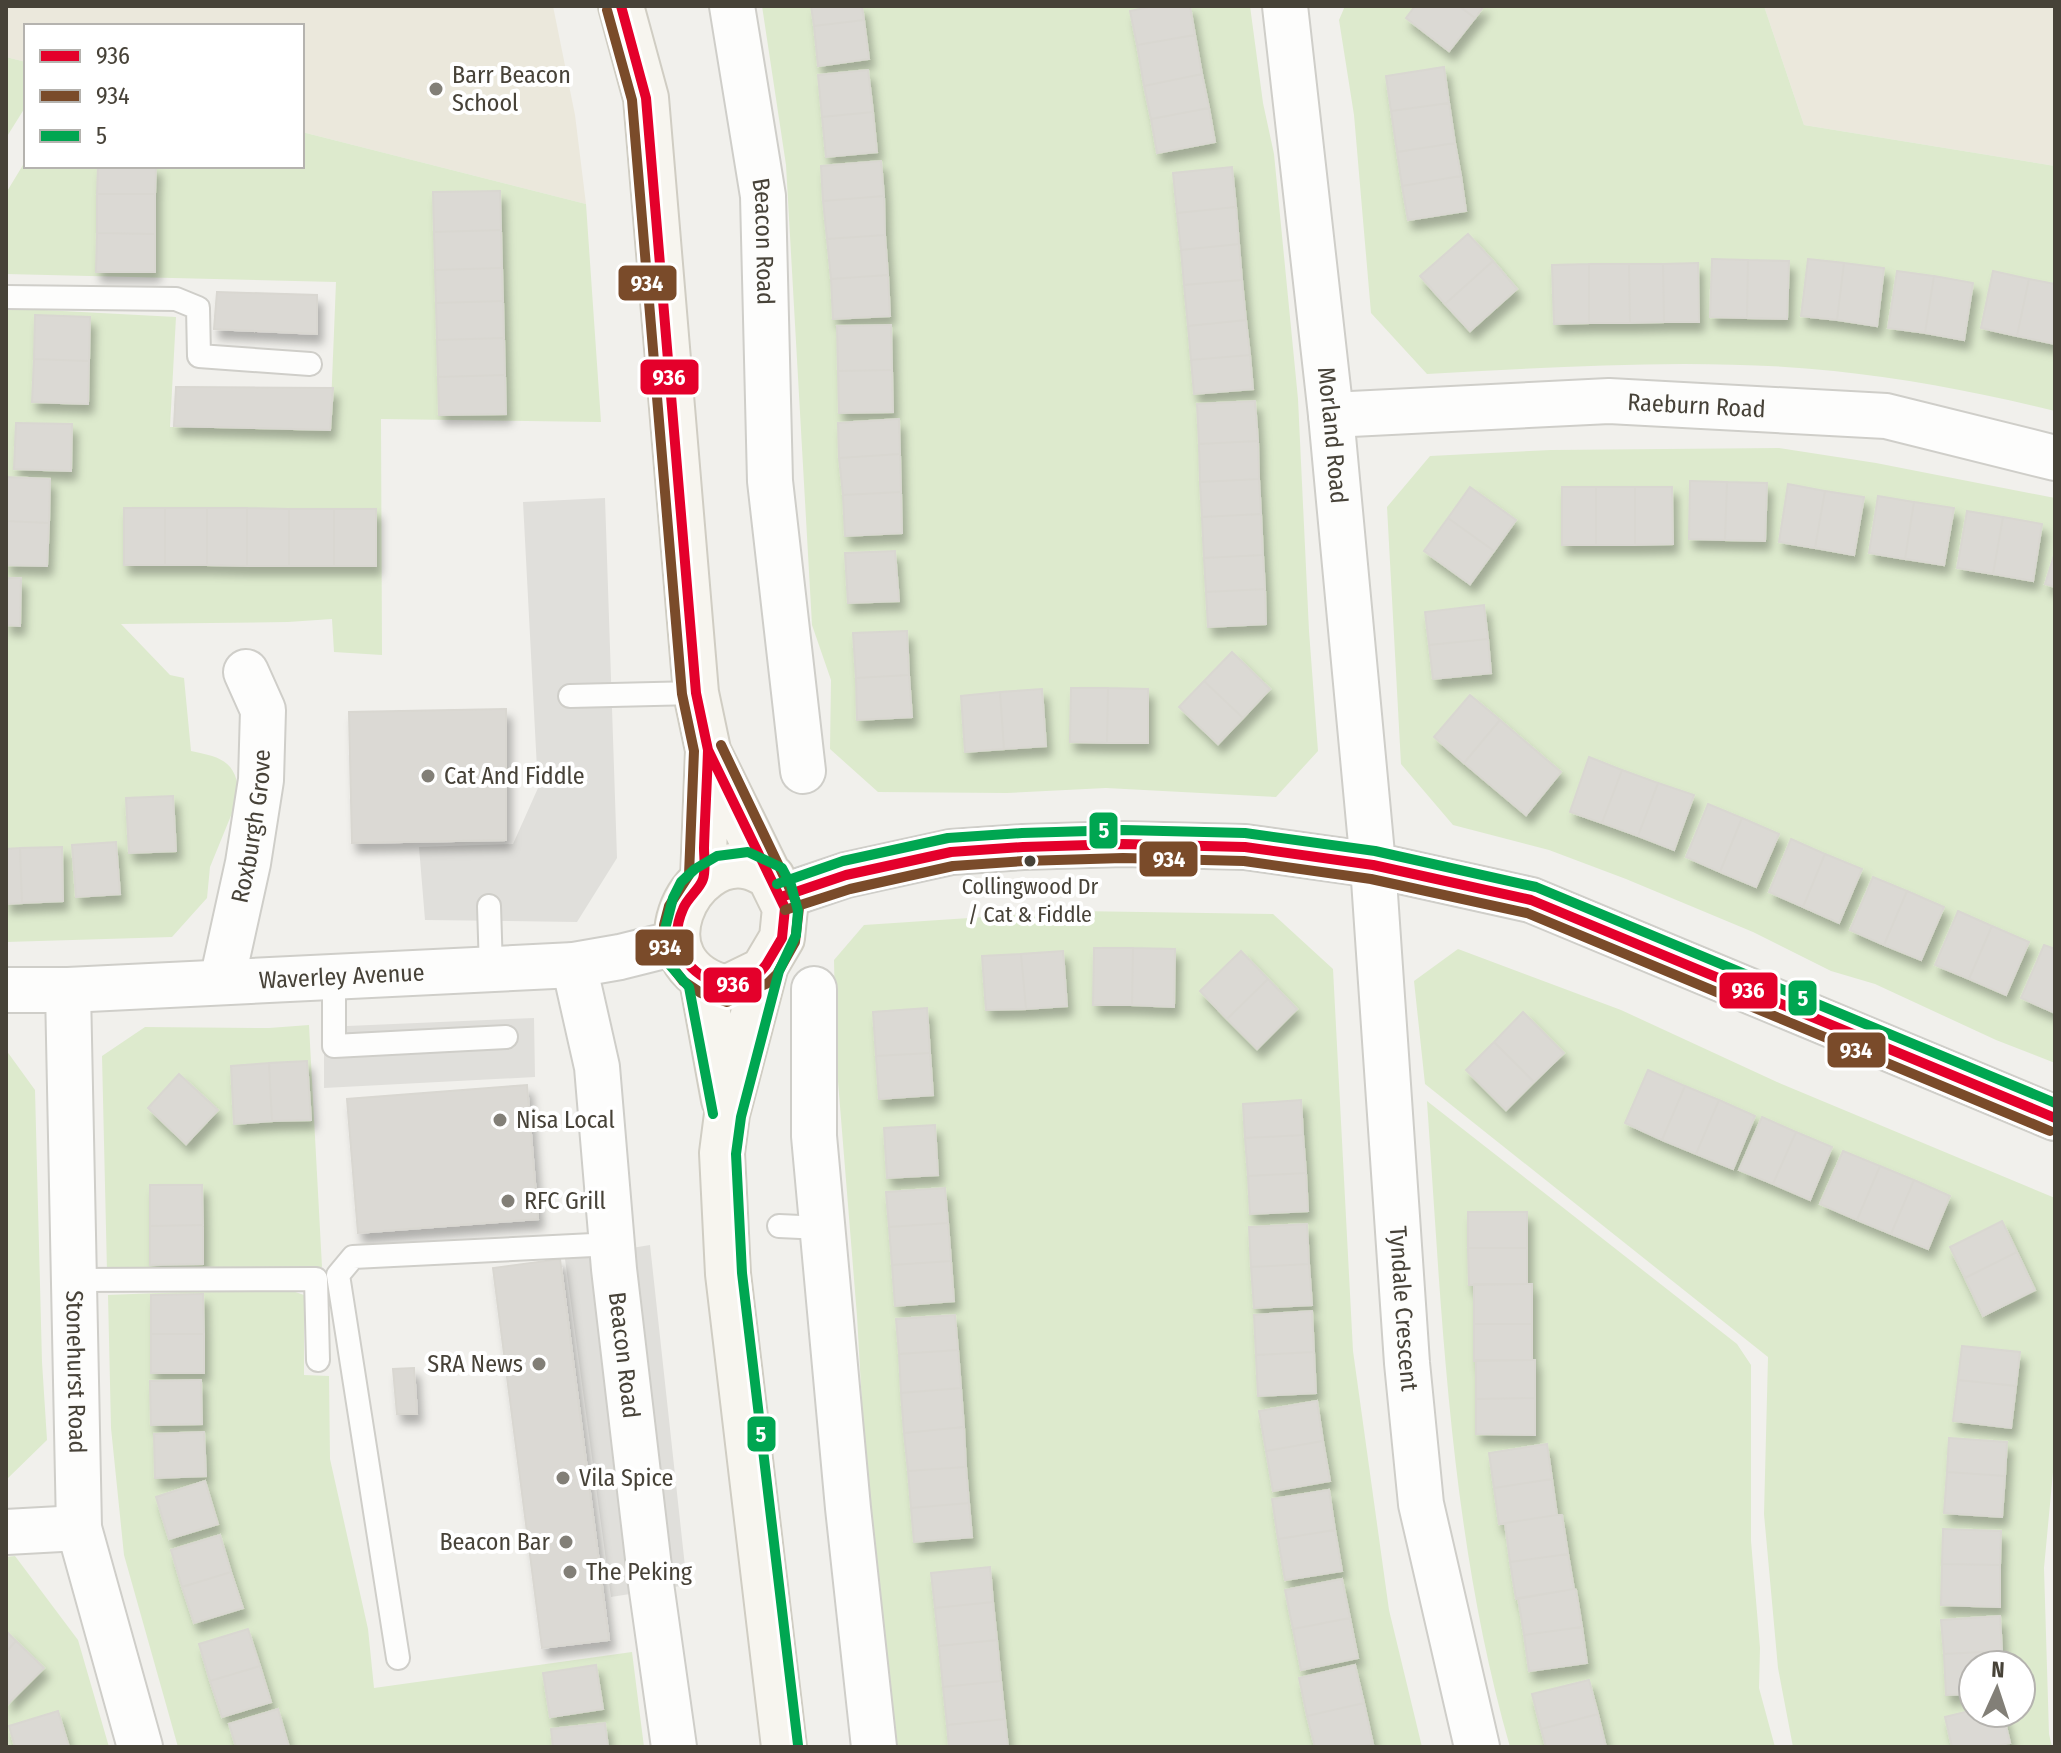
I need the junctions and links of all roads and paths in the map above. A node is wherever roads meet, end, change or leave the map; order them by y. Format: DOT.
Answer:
graph roads {
  1 [pos="621,6"];
  2 [pos="732,6"];
  3 [pos="1285,6"];
  4 [pos="6,297"];
  5 [pos="310,364"];
  6 [pos="1331,415"];
  7 [pos="2055,458"];
  8 [pos="246,672"];
  9 [pos="696,693"];
  10 [pos="570,696"];
  11 [pos="708,750"];
  12 [pos="803,771"];
  13 [pos="1373,865"];
  14 [pos="703,880"];
  15 [pos="777,887"];
  16 [pos="489,906"];
  17 [pos="676,943"];
  18 [pos="574,965"];
  19 [pos="766,965"];
  20 [pos="491,969"];
  21 [pos="334,975"];
  22 [pos="702,980"];
  23 [pos="222,981"];
  24 [pos="814,989"];
  25 [pos="6,990"];
  26 [pos="68,990"];
  27 [pos="506,1037"];
  28 [pos="727,1114"];
  29 [pos="2055,1118"];
  30 [pos="613,1244"];
  31 [pos="74,1280"];
  32 [pos="318,1360"];
  33 [pos="79,1528"];
  34 [pos="6,1532"];
  35 [pos="398,1658"];
  36 [pos="140,1747"];
  37 [pos="674,1747"];
  38 [pos="784,1747"];
  39 [pos="874,1747"];
  40 [pos="1477,1747"];
  1 -- 9 [label="main road"];
  2 -- 12 [label="street, Beacon Road"];
  3 -- 6 [label="street, Morland Road"];
  4 -- 5 [label="lane"];
  6 -- 7 [label="street, Raeburn Road"];
  6 -- 13 [label="street, Morland Road"];
  8 -- 23 [label="street, Roxburgh Grove"];
  9 -- 10 [label="lane"];
  9 -- 11 [label="main road"];
  11 -- 14 [label="main road"];
  11 -- 15 [label="main road"];
  13 -- 15 [label="street"];
  13 -- 29 [label="street"];
  13 -- 40 [label="street, Tyndale Crescent"];
  14 -- 15 [label="main road"];
  14 -- 17 [label="main road"];
  15 -- 19 [label="main road"];
  16 -- 20 [label="lane"];
  17 -- 18 [label="street, Waverley Avenue"];
  17 -- 22 [label="main road"];
  18 -- 20 [label="street, Waverley Avenue"];
  18 -- 30 [label="street, Beacon Road"];
  19 -- 22 [label="main road"];
  19 -- 28 [label="main road"];
  20 -- 21 [label="street, Waverley Avenue"];
  21 -- 23 [label="street, Waverley Avenue"];
  21 -- 27 [label="lane"];
  22 -- 28 [label="main road"];
  23 -- 26 [label="street, Waverley Avenue"];
  24 -- 39 [label="street"];
  25 -- 26 [label="street, Waverley Avenue"];
  26 -- 31 [label="street, Stonehurst Road"];
  28 -- 38 [label="main road"];
  30 -- 35 [label="lane"];
  30 -- 37 [label="street, Beacon Road"];
  31 -- 32 [label="lane"];
  31 -- 33 [label="street, Stonehurst Road"];
  33 -- 34 [label="street"];
  33 -- 36 [label="street, Stonehurst Road"];
}
